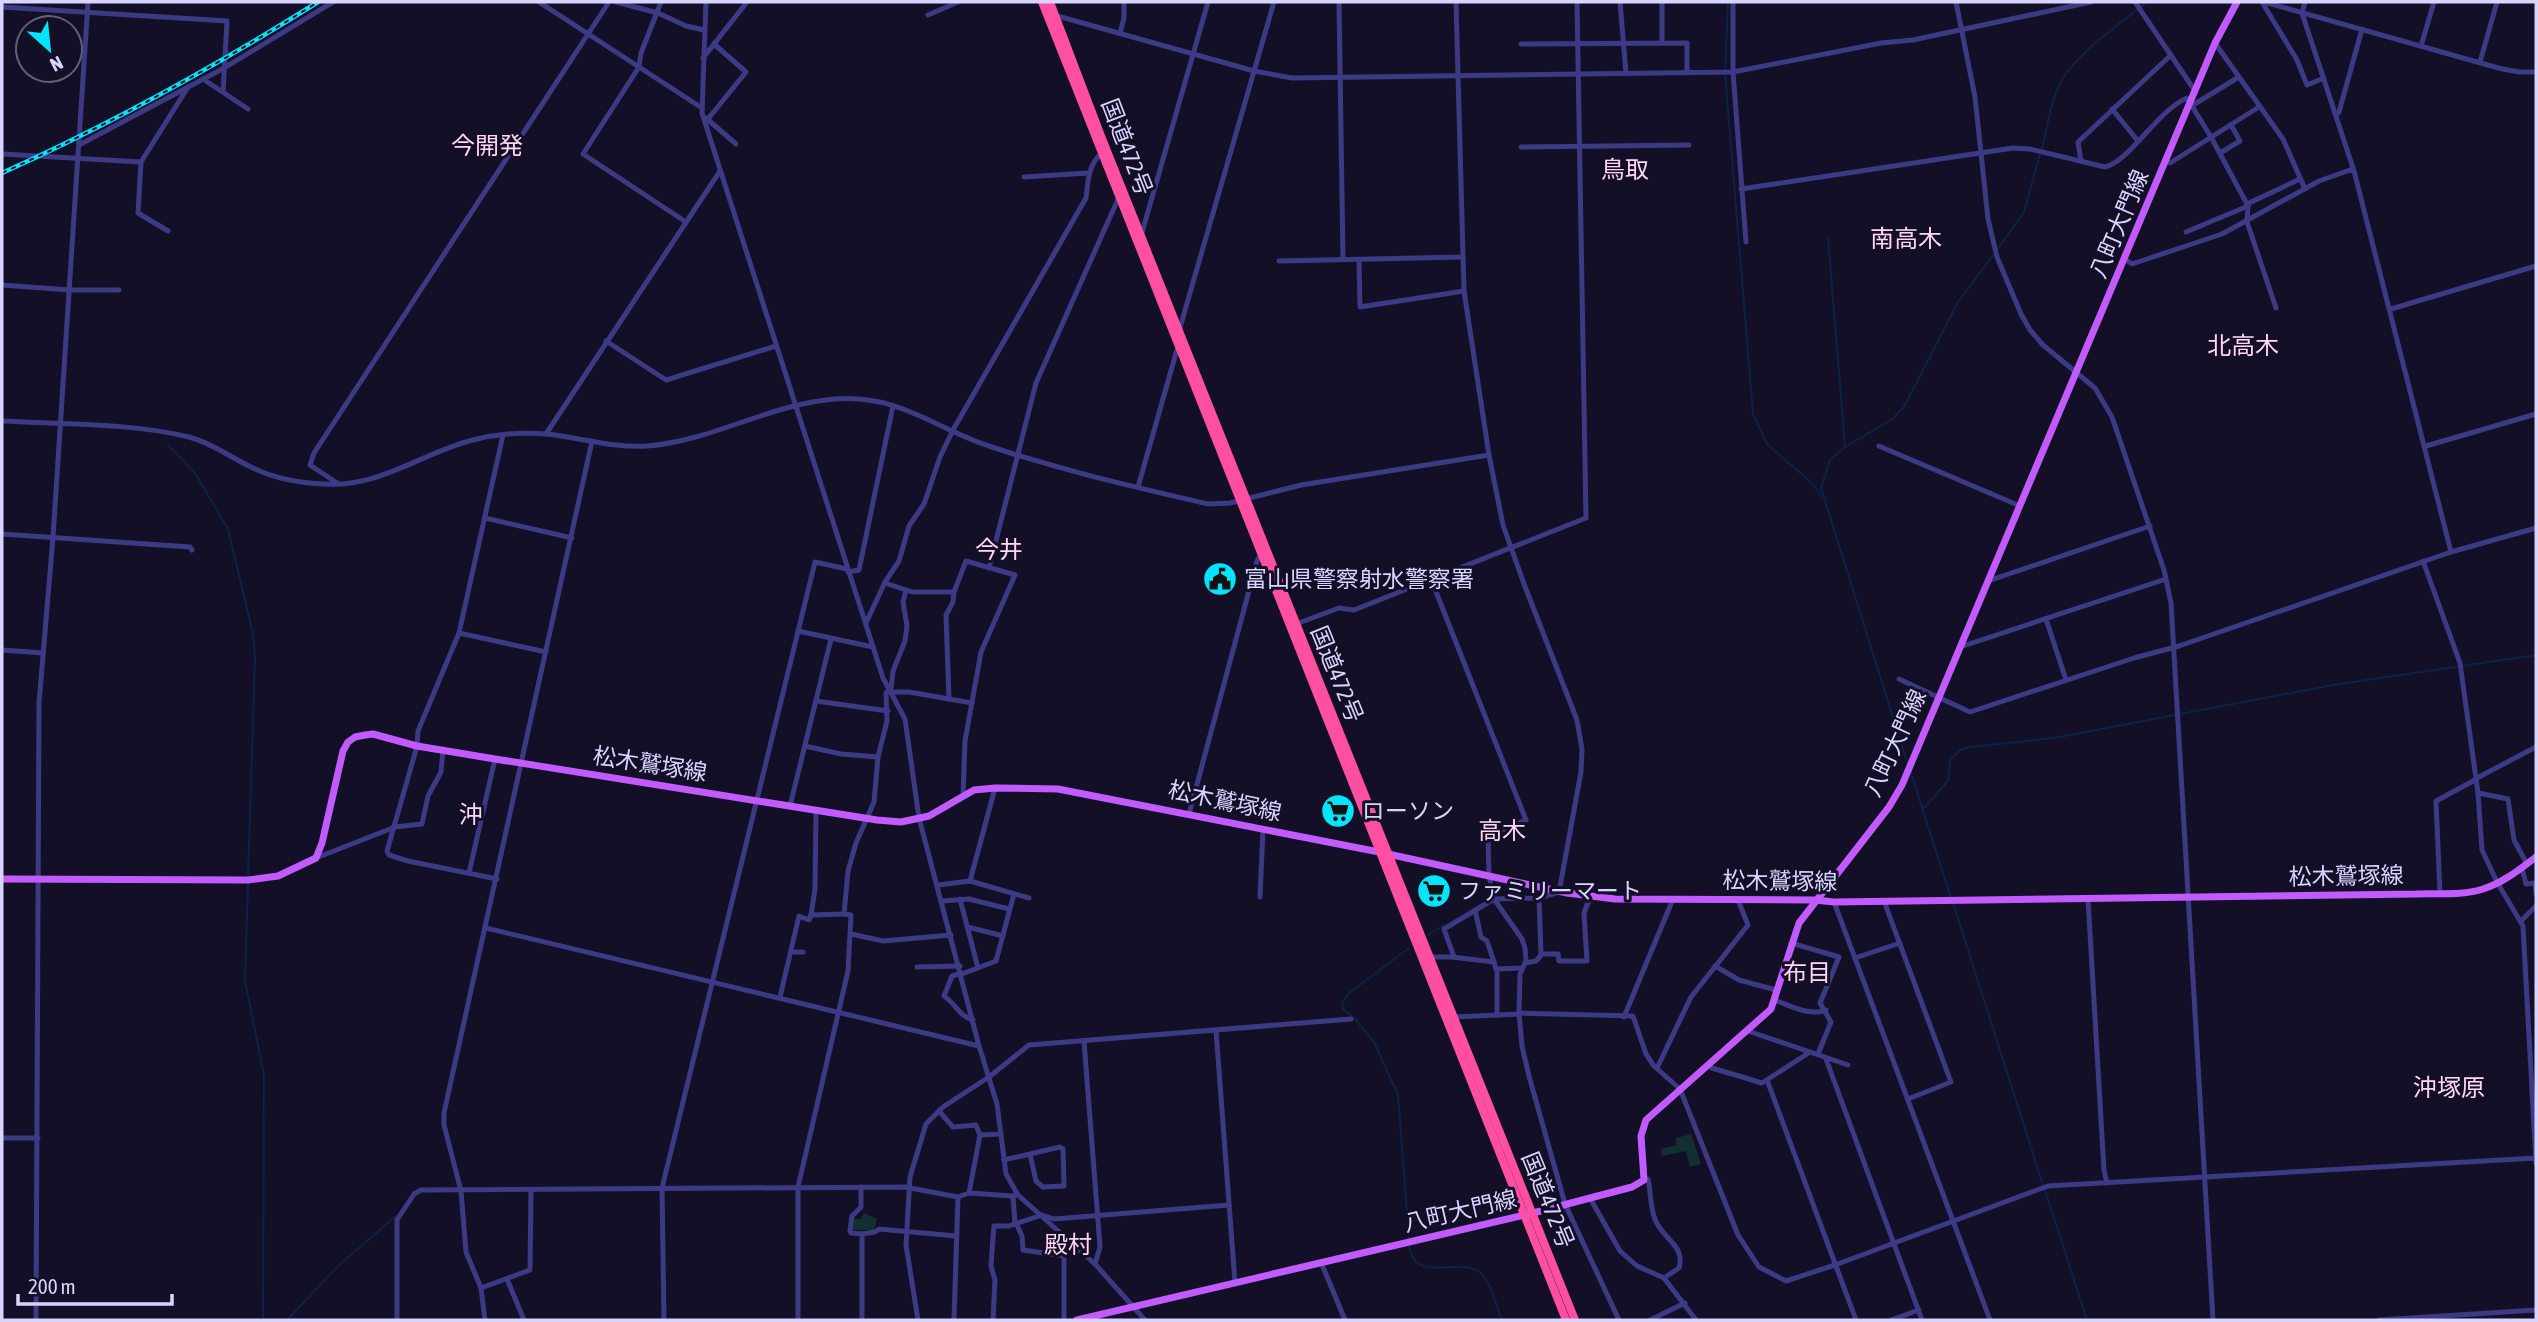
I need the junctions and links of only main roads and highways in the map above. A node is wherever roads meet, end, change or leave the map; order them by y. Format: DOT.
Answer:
graph roads {
  1 [pos="1042,2"];
  2 [pos="1050,2"];
  3 [pos="2237,2"];
  4 [pos="1051,16"];
  5 [pos="1243,500"];
  6 [pos="1383,853"];
  7 [pos="2536,857"];
  8 [pos="2,879"];
  9 [pos="1815,900"];
  10 [pos="1529,1214"];
  11 [pos="1077,1320"];
  12 [pos="1566,1320"];
  13 [pos="1575,1320"];
  1 -- 4 [label="highway, 国道472号"];
  2 -- 4 [label="highway, 国道472号"];
  3 -- 9 [label="main road, 八町大門線"];
  4 -- 5 [label="highway, 国道472号"];
  4 -- 5 [label="highway, 国道472号"];
  5 -- 6 [label="highway, 国道472号"];
  5 -- 6 [label="highway, 国道472号"];
  6 -- 8 [label="main road, 松木鷲塚線"];
  6 -- 9 [label="main road, 松木鷲塚線"];
  6 -- 10 [label="highway, 国道472号"];
  6 -- 10 [label="highway, 国道472号"];
  7 -- 9 [label="main road, 松木鷲塚線"];
  9 -- 10 [label="main road, 八町大門線"];
  10 -- 11 [label="main road, 八町大門線"];
  10 -- 12 [label="highway, 国道472号"];
  10 -- 13 [label="highway, 国道472号"];
}
